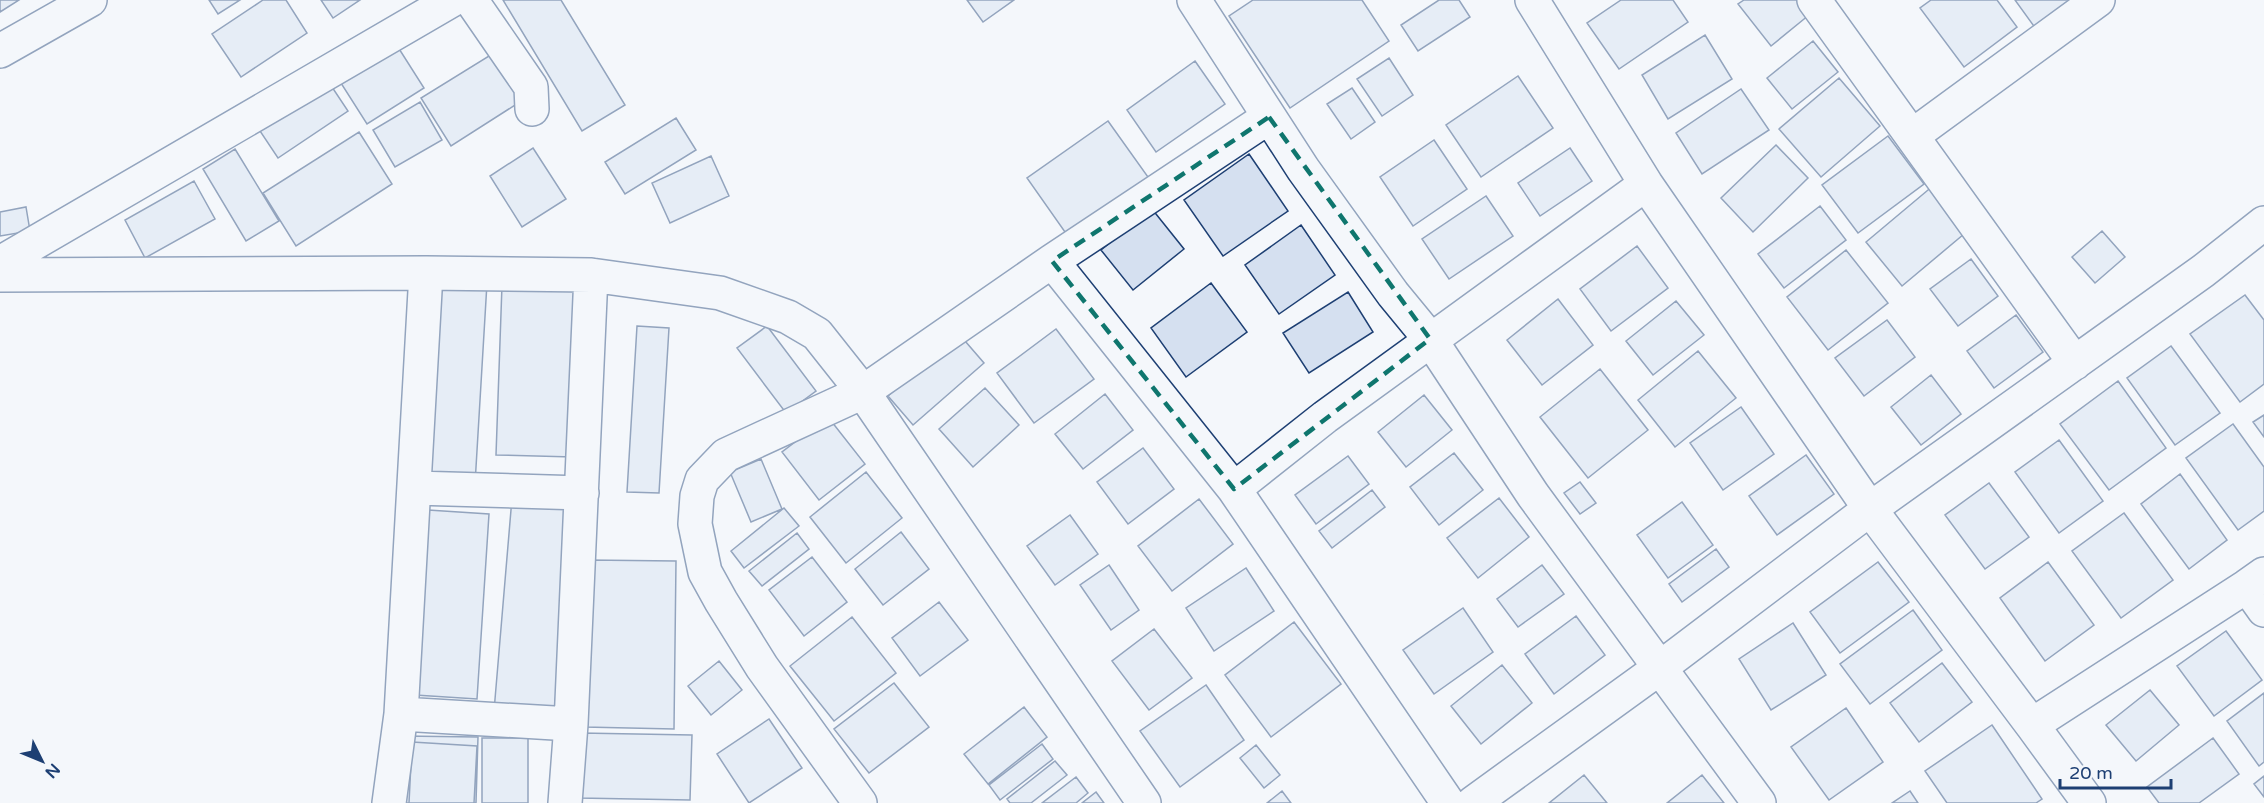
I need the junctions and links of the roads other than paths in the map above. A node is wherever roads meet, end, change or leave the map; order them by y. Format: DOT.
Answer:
graph roads {
  1 [pos="90,0"];
  2 [pos="452,0"];
  3 [pos="471,0"];
  4 [pos="1194,0"];
  5 [pos="1532,0"];
  6 [pos="1814,0"];
  7 [pos="2098,0"];
  8 [pos="0,51"];
  9 [pos="532,109"];
  10 [pos="1269,117"];
  11 [pos="1912,136"];
  12 [pos="1646,184"];
  13 [pos="2264,223"];
  14 [pos="1052,261"];
  15 [pos="0,262"];
  16 [pos="426,273"];
  17 [pos="0,275"];
  18 [pos="591,275"];
  19 [pos="1430,339"];
  20 [pos="2075,363"];
  21 [pos="863,392"];
  22 [pos="414,488"];
  23 [pos="1234,489"];
  24 [pos="582,493"];
  25 [pos="1870,508"];
  26 [pos="2258,590"];
  27 [pos="1661,667"];
  28 [pos="401,714"];
  29 [pos="571,724"];
  30 [pos="2032,725"];
  31 [pos="389,803"];
  32 [pos="565,803"];
  33 [pos="860,803"];
  34 [pos="1144,803"];
  35 [pos="1448,803"];
  36 [pos="1473,803"];
  37 [pos="1759,803"];
  38 [pos="2089,803"];
  1 -- 8 [label="street"];
  2 -- 15 [label="street"];
  3 -- 9 [label="street"];
  4 -- 10 [label="street"];
  5 -- 12 [label="street"];
  6 -- 11 [label="street"];
  7 -- 11 [label="street"];
  10 -- 14 [label="street"];
  10 -- 19 [label="street"];
  11 -- 20 [label="street"];
  12 -- 19 [label="street"];
  12 -- 25 [label="street"];
  13 -- 20 [label="street"];
  14 -- 21 [label="street"];
  14 -- 23 [label="street"];
  16 -- 17 [label="street"];
  16 -- 18 [label="street"];
  16 -- 22 [label="street"];
  18 -- 21 [label="street"];
  18 -- 24 [label="street"];
  19 -- 23 [label="street"];
  19 -- 27 [label="street"];
  20 -- 25 [label="street"];
  21 -- 33 [label="street"];
  21 -- 34 [label="street"];
  22 -- 24 [label="street"];
  22 -- 28 [label="street"];
  23 -- 35 [label="street"];
  24 -- 29 [label="street"];
  25 -- 27 [label="street"];
  25 -- 30 [label="street"];
  26 -- 30 [label="street"];
  27 -- 36 [label="street"];
  27 -- 37 [label="street"];
  28 -- 29 [label="street"];
  28 -- 31 [label="street"];
  29 -- 32 [label="street"];
  30 -- 38 [label="street"];
}
